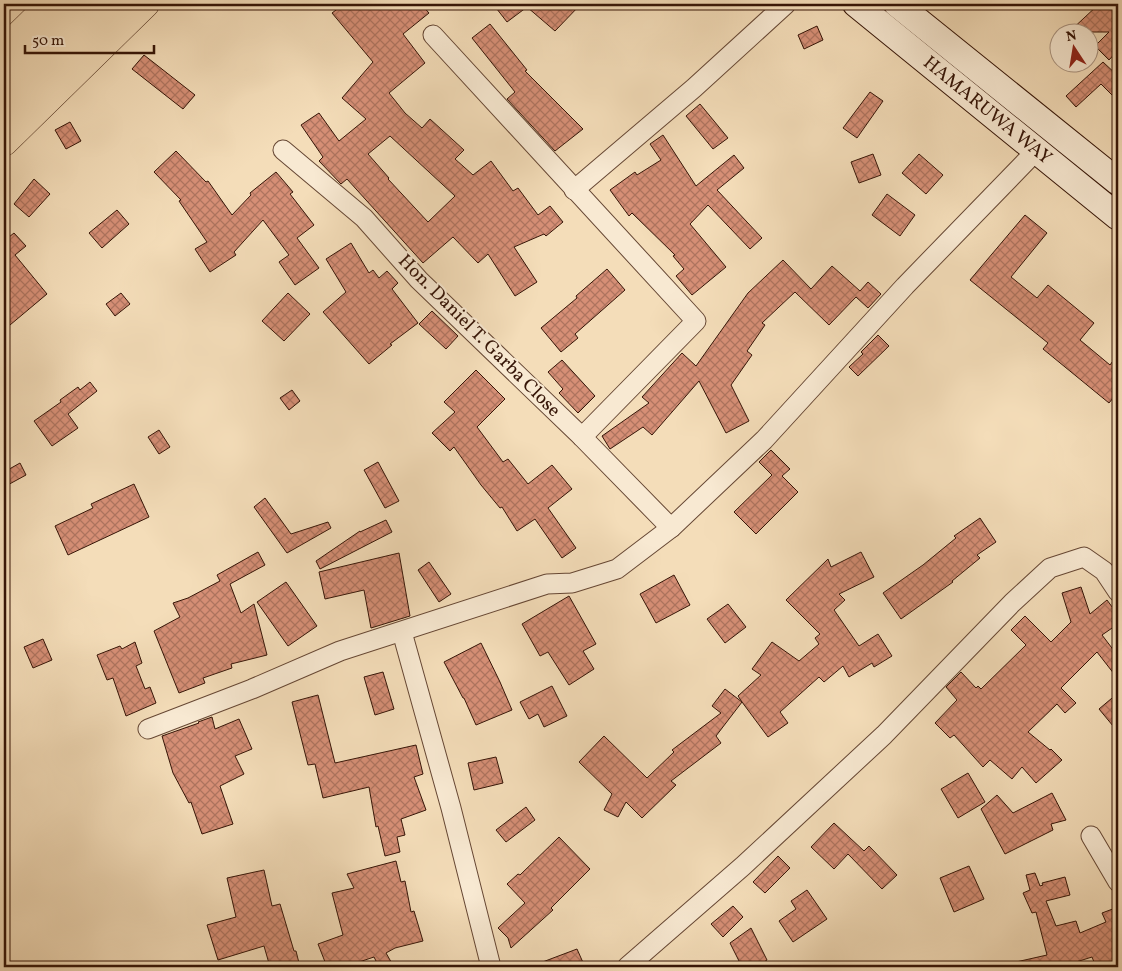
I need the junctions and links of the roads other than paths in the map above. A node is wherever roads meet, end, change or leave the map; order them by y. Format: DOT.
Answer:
graph roads {
  1 [pos="51,4"];
  2 [pos="84,4"];
  3 [pos="115,4"];
  4 [pos="145,4"];
  5 [pos="786,4"];
  6 [pos="856,4"];
  7 [pos="897,4"];
  8 [pos="433,36"];
  9 [pos="4,50"];
  10 [pos="4,81"];
  11 [pos="4,112"];
  12 [pos="4,142"];
  13 [pos="283,150"];
  14 [pos="1037,150"];
  15 [pos="1118,182"];
  16 [pos="574,190"];
  17 [pos="1118,217"];
  18 [pos="582,437"];
  19 [pos="671,528"];
  20 [pos="1118,592"];
  21 [pos="402,632"];
  22 [pos="148,729"];
  23 [pos="1091,836"];
  24 [pos="1118,882"];
  25 [pos="491,967"];
  26 [pos="627,967"];
  1 -- 9 [label="highway"];
  2 -- 10 [label="highway"];
  3 -- 11 [label="highway"];
  4 -- 12 [label="highway"];
  5 -- 16 [label="street"];
  6 -- 14 [label="main road, HAMARUWA WAY"];
  7 -- 15 [label="main road"];
  8 -- 16 [label="street"];
  13 -- 18 [label="street, Hon. Daniel T. Garba Close"];
  14 -- 17 [label="main road, HAMARUWA WAY"];
  14 -- 19 [label="street"];
  16 -- 18 [label="street"];
  18 -- 19 [label="street, Hon. Daniel T. Garba Close"];
  19 -- 21 [label="street"];
  20 -- 26 [label="street"];
  21 -- 22 [label="street"];
  21 -- 25 [label="street"];
  23 -- 24 [label="street"];
}
